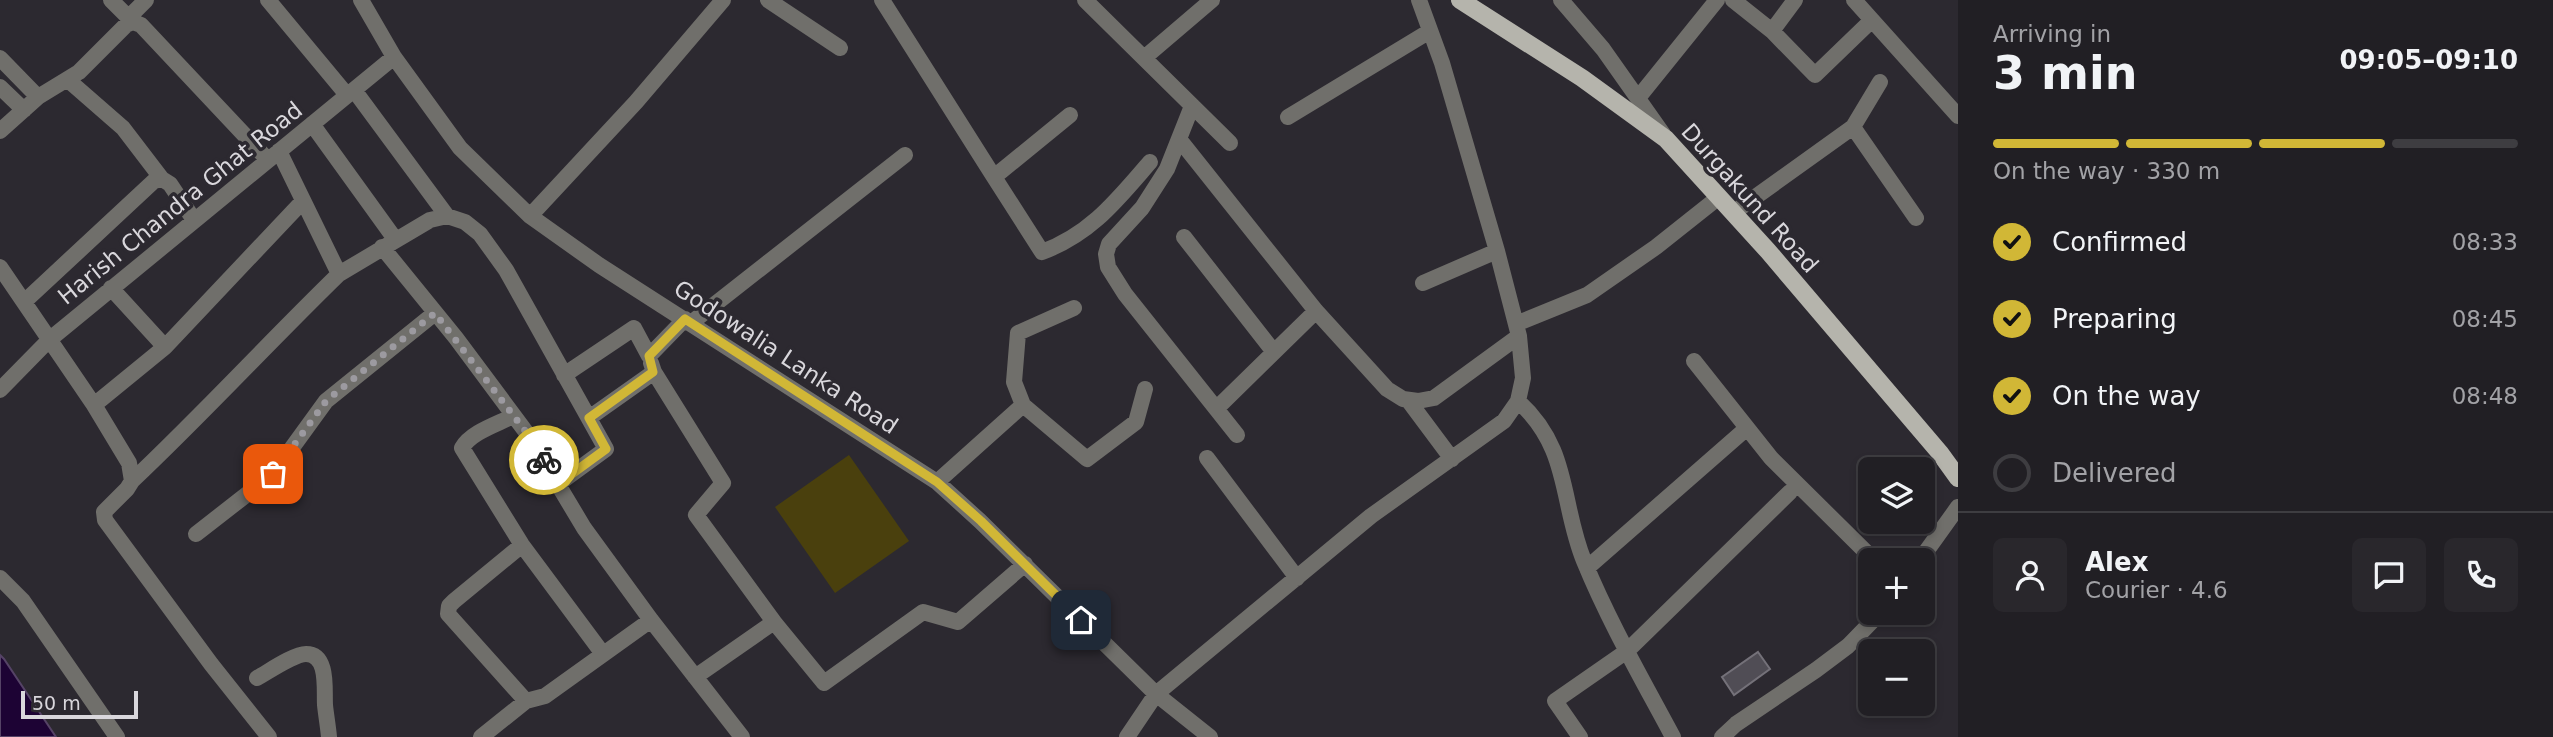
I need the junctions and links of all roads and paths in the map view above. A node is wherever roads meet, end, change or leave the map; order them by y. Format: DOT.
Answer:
graph roads {
  1 [pos="111,0"];
  2 [pos="146,0"];
  3 [pos="268,0"];
  4 [pos="361,0"];
  5 [pos="723,0"];
  6 [pos="768,0"];
  7 [pos="882,0"];
  8 [pos="1085,0"];
  9 [pos="1212,0"];
  10 [pos="1419,0"];
  11 [pos="1460,0"];
  12 [pos="1561,0"];
  13 [pos="1717,0"];
  14 [pos="1733,0"];
  15 [pos="1795,0"];
  16 [pos="1854,0"];
  17 [pos="131,20"];
  18 [pos="1872,20"];
  19 [pos="1430,31"];
  20 [pos="1772,31"];
  21 [pos="840,48"];
  22 [pos="394,57"];
  23 [pos="0,58"];
  24 [pos="1144,58"];
  25 [pos="68,80"];
  26 [pos="1880,82"];
  27 [pos="0,87"];
  28 [pos="350,92"];
  29 [pos="38,97"];
  30 [pos="1638,98"];
  31 [pos="1192,106"];
  32 [pos="23,110"];
  33 [pos="1070,115"];
  34 [pos="1958,116"];
  35 [pos="1288,117"];
  36 [pos="312,124"];
  37 [pos="1853,127"];
  38 [pos="0,131"];
  39 [pos="1179,139"];
  40 [pos="1666,139"];
  41 [pos="1230,143"];
  42 [pos="905,155"];
  43 [pos="274,156"];
  44 [pos="1150,162"];
  45 [pos="994,177"];
  46 [pos="162,179"];
  47 [pos="1719,197"];
  48 [pos="303,201"];
  49 [pos="1733,212"];
  50 [pos="447,216"];
  51 [pos="530,216"];
  52 [pos="1916,218"];
  53 [pos="194,220"];
  54 [pos="1184,237"];
  55 [pos="388,243"];
  56 [pos="1497,251"];
  57 [pos="0,267"];
  58 [pos="338,274"];
  59 [pos="1423,283"];
  60 [pos="111,288"];
  61 [pos="24,302"];
  62 [pos="1074,308"];
  63 [pos="1315,311"];
  64 [pos="435,313"];
  65 [pos="688,321"];
  66 [pos="1517,330"];
  67 [pos="49,340"];
  68 [pos="164,347"];
  69 [pos="1274,352"];
  70 [pos="1694,361"];
  71 [pos="651,364"];
  72 [pos="564,375"];
  73 [pos="1145,389"];
  74 [pos="0,390"];
  75 [pos="1408,400"];
  76 [pos="1518,401"];
  77 [pos="94,405"];
  78 [pos="1023,405"];
  79 [pos="1217,408"];
  80 [pos="513,416"];
  81 [pos="589,418"];
  82 [pos="1747,428"];
  83 [pos="1237,435"];
  84 [pos="1207,458"];
  85 [pos="1452,459"];
  86 [pos="1958,478"];
  87 [pos="132,481"];
  88 [pos="937,482"];
  89 [pos="558,484"];
  90 [pos="1790,492"];
  91 [pos="1958,507"];
  92 [pos="196,534"];
  93 [pos="522,545"];
  94 [pos="1862,548"];
  95 [pos="1929,548"];
  96 [pos="1025,564"];
  97 [pos="1587,568"];
  98 [pos="0,578"];
  99 [pos="1297,579"];
  100 [pos="651,620"];
  101 [pos="774,622"];
  102 [pos="1868,625"];
  103 [pos="1627,651"];
  104 [pos="603,654"];
  105 [pos="695,677"];
  106 [pos="257,678"];
  107 [pos="1156,694"];
  108 [pos="526,701"];
  109 [pos="117,737"];
  110 [pos="269,737"];
  111 [pos="330,737"];
  112 [pos="481,737"];
  113 [pos="742,737"];
  114 [pos="1127,737"];
  115 [pos="1210,737"];
  116 [pos="1580,737"];
  117 [pos="1673,737"];
  118 [pos="1722,737"];
  1 -- 17 [label="street"];
  2 -- 17 [label="street"];
  3 -- 28 [label="street"];
  4 -- 22 [label="street, Godowalia Lanka Road"];
  5 -- 51 [label="street"];
  6 -- 21 [label="street"];
  7 -- 45 [label="street"];
  8 -- 24 [label="street"];
  9 -- 24 [label="street"];
  10 -- 19 [label="street"];
  11 -- 40 [label="main road, Durgakund Road"];
  12 -- 30 [label="street"];
  13 -- 30 [label="street"];
  14 -- 20 [label="street"];
  15 -- 20 [label="street"];
  16 -- 18 [label="street"];
  17 -- 25 [label="street"];
  17 -- 43 [label="street"];
  18 -- 20 [label="street"];
  18 -- 34 [label="street"];
  19 -- 35 [label="street"];
  19 -- 56 [label="street"];
  22 -- 28 [label="street, Harish Chandra Ghat Road"];
  22 -- 51 [label="street, Godowalia Lanka Road"];
  23 -- 29 [label="street"];
  24 -- 31 [label="street"];
  25 -- 29 [label="street"];
  25 -- 46 [label="street"];
  26 -- 37 [label="street"];
  27 -- 32 [label="street"];
  28 -- 36 [label="street, Harish Chandra Ghat Road"];
  28 -- 50 [label="street"];
  29 -- 32 [label="street"];
  30 -- 40 [label="street"];
  31 -- 39 [label="street"];
  31 -- 41 [label="street"];
  32 -- 38 [label="street"];
  33 -- 45 [label="street"];
  36 -- 43 [label="street, Harish Chandra Ghat Road"];
  36 -- 55 [label="street"];
  37 -- 49 [label="street"];
  37 -- 52 [label="street"];
  39 -- 63 [label="street"];
  39 -- 79 [label="street"];
  40 -- 47 [label="main road, Durgakund Road"];
  42 -- 65 [label="street"];
  43 -- 48 [label="street"];
  43 -- 53 [label="street, Harish Chandra Ghat Road"];
  44 -- 45 [label="street"];
  46 -- 53 [label="street"];
  46 -- 61 [label="street"];
  47 -- 49 [label="main road, Durgakund Road"];
  47 -- 66 [label="street"];
  48 -- 58 [label="street"];
  48 -- 68 [label="street"];
  49 -- 86 [label="main road, Durgakund Road"];
  50 -- 55 [label="street"];
  50 -- 72 [label="street"];
  51 -- 65 [label="street, Godowalia Lanka Road"];
  53 -- 60 [label="street, Harish Chandra Ghat Road"];
  54 -- 69 [label="street"];
  55 -- 58 [label="street"];
  55 -- 64 [label="street"];
  56 -- 59 [label="street"];
  56 -- 66 [label="street"];
  57 -- 61 [label="street"];
  58 -- 87 [label="street"];
  60 -- 67 [label="street, Harish Chandra Ghat Road"];
  60 -- 68 [label="street"];
  61 -- 67 [label="street"];
  62 -- 78 [label="street"];
  63 -- 69 [label="street"];
  63 -- 75 [label="street"];
  64 -- 80 [label="street"];
  64 -- 92 [label="street"];
  65 -- 71 [label="street"];
  65 -- 88 [label="street, Godowalia Lanka Road"];
  66 -- 75 [label="street"];
  66 -- 76 [label="street"];
  67 -- 74 [label="street, Harish Chandra Ghat Road"];
  67 -- 77 [label="street"];
  68 -- 77 [label="street"];
  69 -- 79 [label="street"];
  70 -- 82 [label="street"];
  71 -- 72 [label="street"];
  71 -- 81 [label="street"];
  71 -- 101 [label="street"];
  72 -- 81 [label="street"];
  73 -- 78 [label="street"];
  75 -- 85 [label="street"];
  76 -- 85 [label="street"];
  76 -- 97 [label="street"];
  77 -- 87 [label="street"];
  78 -- 88 [label="street"];
  79 -- 83 [label="street"];
  80 -- 89 [label="street"];
  80 -- 93 [label="street"];
  81 -- 89 [label="street"];
  82 -- 94 [label="street"];
  82 -- 97 [label="street"];
  84 -- 99 [label="street"];
  85 -- 99 [label="street"];
  87 -- 110 [label="street"];
  88 -- 96 [label="street, Godowalia Lanka Road"];
  89 -- 100 [label="street"];
  90 -- 103 [label="street"];
  91 -- 95 [label="street"];
  93 -- 104 [label="street"];
  93 -- 108 [label="street"];
  96 -- 101 [label="street"];
  96 -- 107 [label="street, Godowalia Lanka Road"];
  97 -- 103 [label="street"];
  98 -- 109 [label="street"];
  99 -- 107 [label="street"];
  100 -- 104 [label="street"];
  100 -- 105 [label="street"];
  101 -- 105 [label="street"];
  102 -- 118 [label="street"];
  103 -- 116 [label="street"];
  103 -- 117 [label="street"];
  104 -- 108 [label="street"];
  105 -- 113 [label="street"];
  106 -- 111 [label="street"];
  107 -- 114 [label="street"];
  107 -- 115 [label="street, Godowalia Lanka Road"];
  108 -- 112 [label="street"];
}
